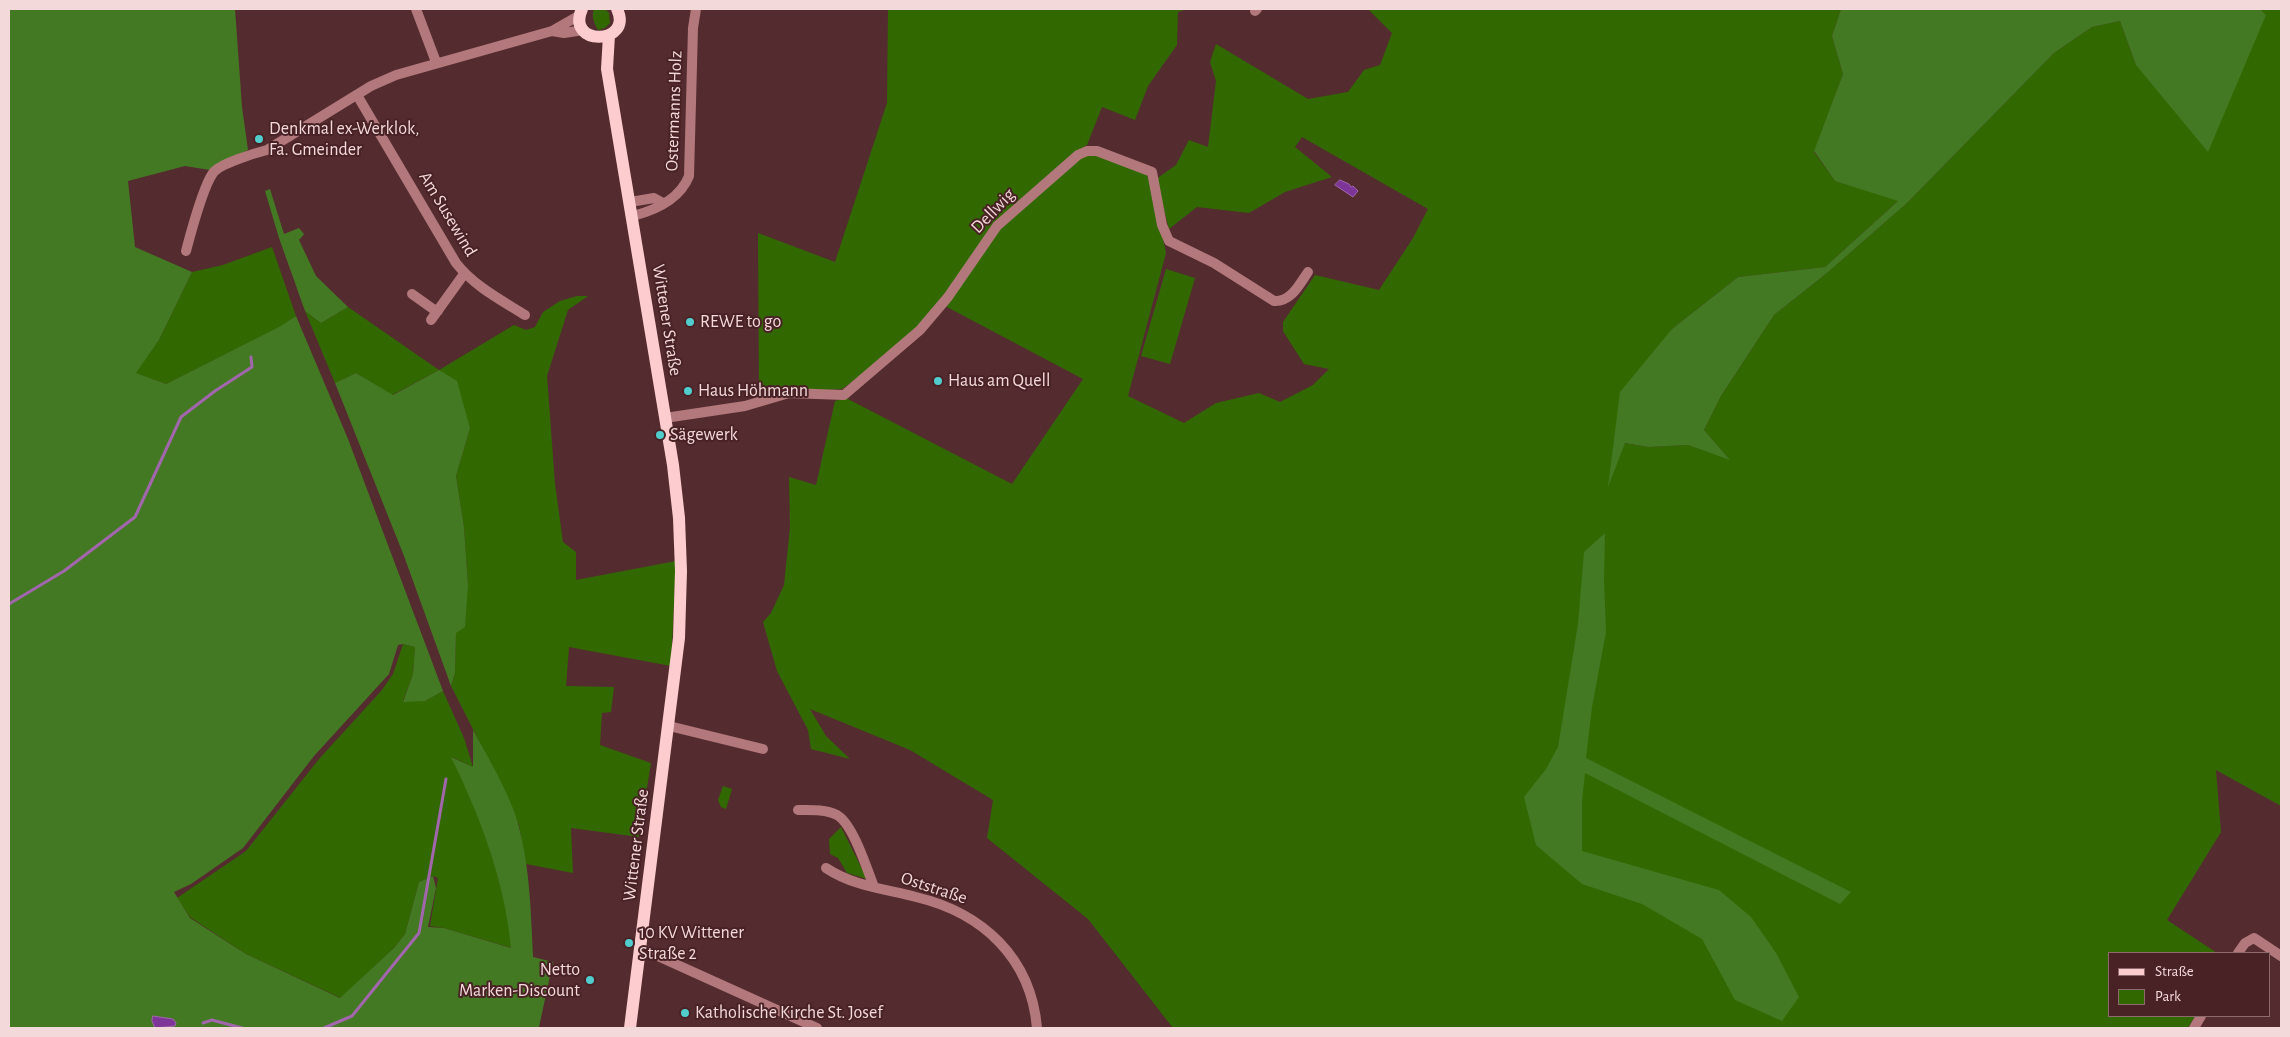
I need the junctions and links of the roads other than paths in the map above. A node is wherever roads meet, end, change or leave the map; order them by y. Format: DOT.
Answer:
graph roads {
  1 [pos="416,9"];
  2 [pos="696,9"];
  3 [pos="618,10"];
  4 [pos="581,12"];
  5 [pos="552,31"];
  6 [pos="589,34"];
  7 [pos="609,35"];
  8 [pos="436,62"];
  9 [pos="607,69"];
  10 [pos="357,95"];
  11 [pos="630,202"];
  12 [pos="663,203"];
  13 [pos="633,216"];
  14 [pos="186,251"];
  15 [pos="1308,272"];
  16 [pos="464,274"];
  17 [pos="412,294"];
  18 [pos="438,311"];
  19 [pos="526,315"];
  20 [pos="431,320"];
  21 [pos="665,418"];
  22 [pos="669,726"];
  23 [pos="763,749"];
  24 [pos="798,810"];
  25 [pos="826,868"];
  26 [pos="874,887"];
  27 [pos="640,948"];
  28 [pos="2239,952"];
  29 [pos="2281,956"];
  30 [pos="630,1028"];
  31 [pos="817,1028"];
  32 [pos="1037,1028"];
  1 -- 8 [label="street"];
  2 -- 12 [label="street, Ostermanns Holz"];
  3 -- 7 [label="main road, Wittener Straße"];
  4 -- 5 [label="street"];
  4 -- 6 [label="main road, Wittener Straße"];
  5 -- 6 [label="street"];
  5 -- 8 [label="street"];
  6 -- 7 [label="main road"];
  6 -- 9 [label="main road, Wittener Straße"];
  7 -- 9 [label="main road, Wittener Straße"];
  8 -- 10 [label="street"];
  9 -- 11 [label="main road, Wittener Straße"];
  10 -- 14 [label="street"];
  10 -- 16 [label="street, Am Susewind"];
  11 -- 12 [label="street"];
  11 -- 13 [label="main road, Wittener Straße"];
  12 -- 13 [label="street, Ostermanns Holz"];
  13 -- 21 [label="main road, Wittener Straße"];
  15 -- 21 [label="street, Dellwig"];
  16 -- 18 [label="street, Am Susewind"];
  16 -- 19 [label="street, Am Susewind"];
  17 -- 18 [label="street"];
  18 -- 20 [label="street, Am Susewind"];
  21 -- 22 [label="main road, Wittener Straße"];
  22 -- 23 [label="street"];
  22 -- 27 [label="main road, Wittener Straße"];
  24 -- 26 [label="street, Oststraße"];
  25 -- 26 [label="street, Oststraße"];
  26 -- 32 [label="street, Oststraße"];
  27 -- 30 [label="main road, Wittener Straße"];
  27 -- 31 [label="street"];
  28 -- 29 [label="street"];
}
